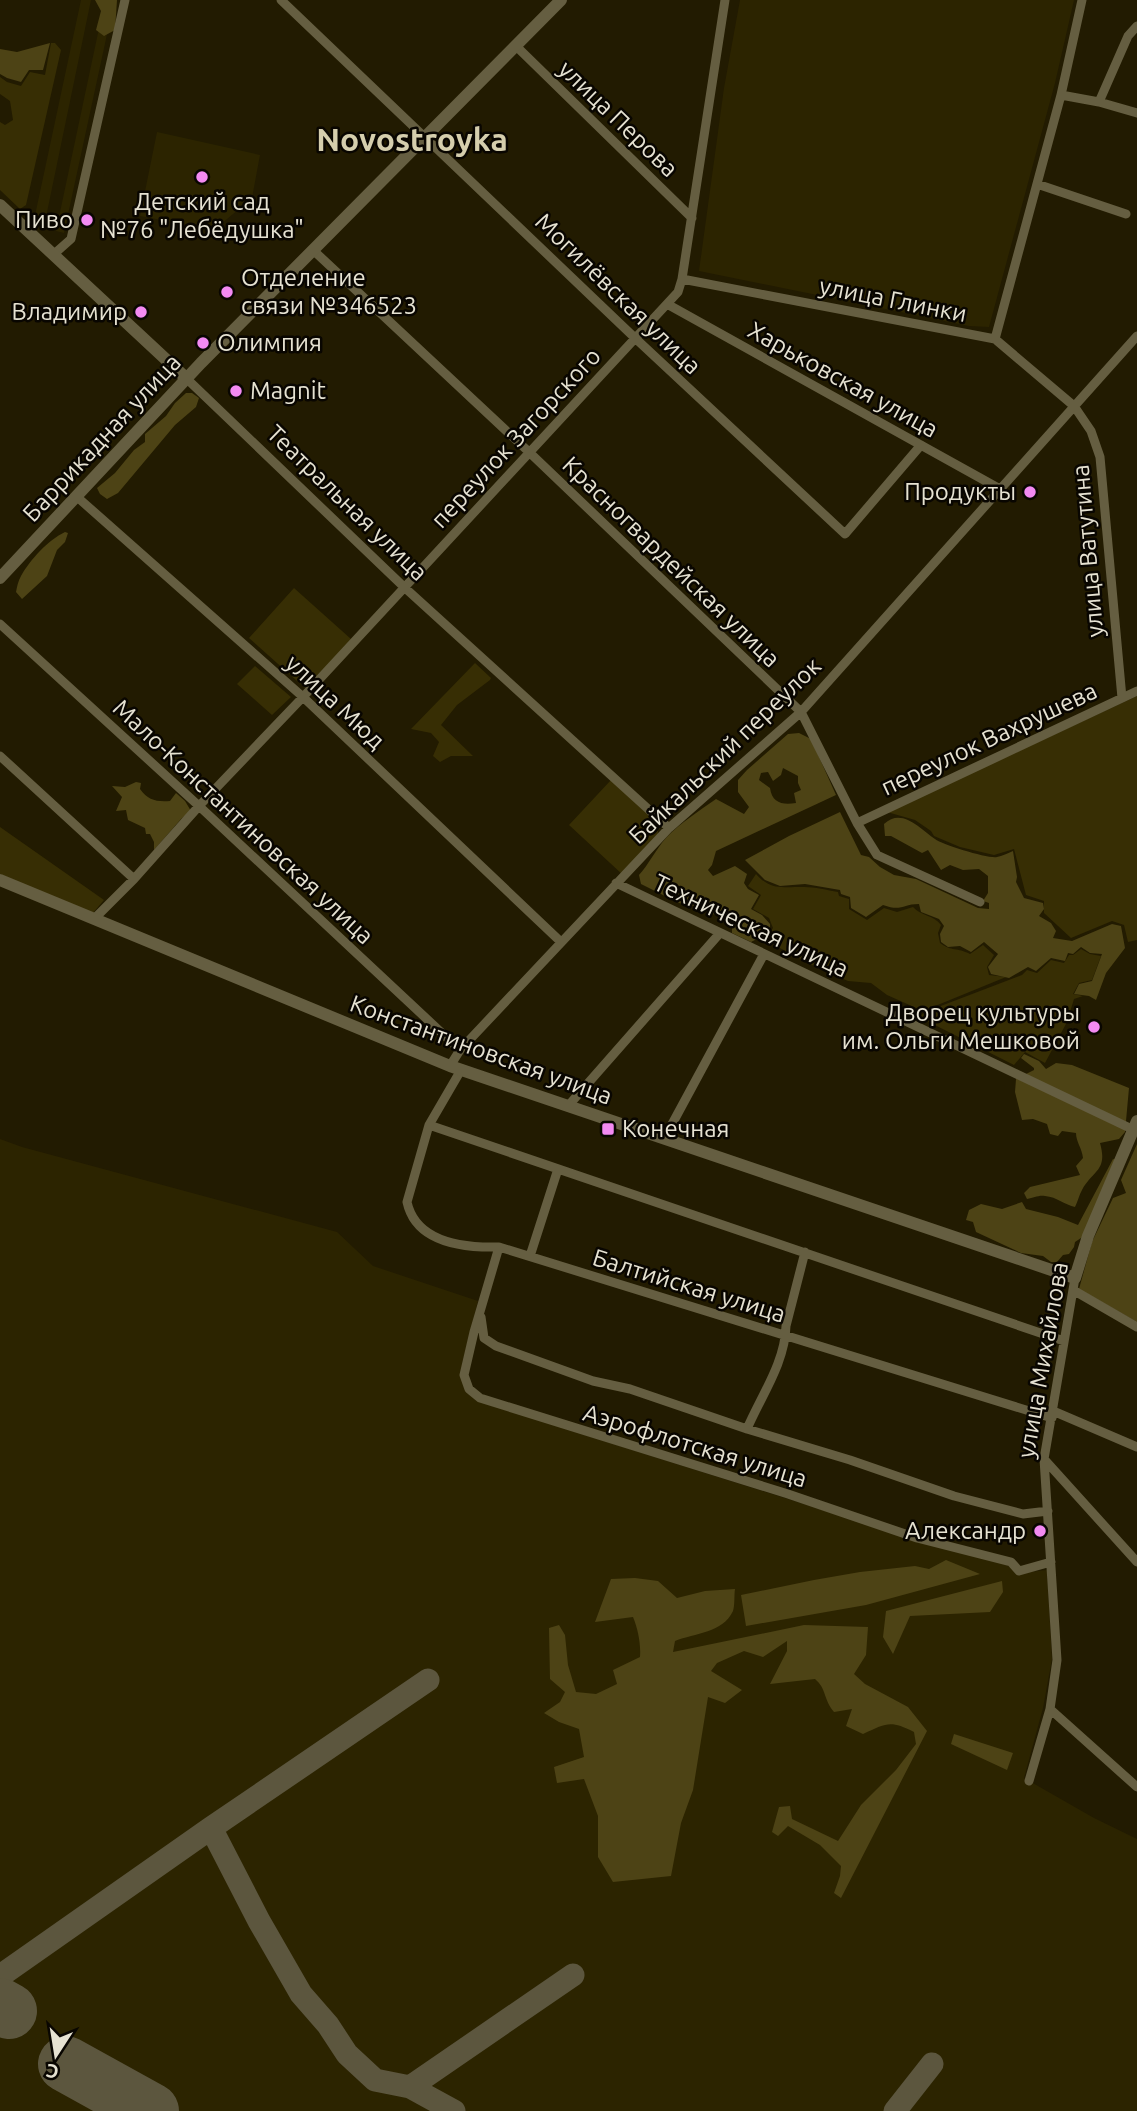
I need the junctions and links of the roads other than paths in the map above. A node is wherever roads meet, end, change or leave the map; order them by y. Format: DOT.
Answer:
graph roads {
  1 [pos="125,0"];
  2 [pos="281,0"];
  3 [pos="725,0"];
  4 [pos="1082,0"];
  5 [pos="559,1"];
  6 [pos="1137,26"];
  7 [pos="517,47"];
  8 [pos="1061,95"];
  9 [pos="1099,102"];
  10 [pos="1137,113"];
  11 [pos="426,138"];
  12 [pos="1037,184"];
  13 [pos="0,205"];
  14 [pos="1126,214"];
  15 [pos="692,218"];
  16 [pos="314,251"];
  17 [pos="54,254"];
  18 [pos="682,279"];
  19 [pos="667,304"];
  20 [pos="1137,336"];
  21 [pos="635,338"];
  22 [pos="995,339"];
  23 [pos="187,379"];
  24 [pos="1074,406"];
  25 [pos="921,445"];
  26 [pos="529,452"];
  27 [pos="1000,489"];
  28 [pos="76,496"];
  29 [pos="0,578"];
  30 [pos="404,587"];
  31 [pos="0,624"];
  32 [pos="1137,691"];
  33 [pos="303,697"];
  34 [pos="1122,698"];
  35 [pos="801,712"];
  36 [pos="0,756"];
  37 [pos="199,806"];
  38 [pos="857,822"];
  39 [pos="669,828"];
  40 [pos="134,879"];
  41 [pos="0,880"];
  42 [pos="616,884"];
  43 [pos="980,902"];
  44 [pos="94,918"];
  45 [pos="720,933"];
  46 [pos="561,942"];
  47 [pos="764,954"];
  48 [pos="460,1050"];
  49 [pos="455,1068"];
  50 [pos="568,1106"];
  51 [pos="429,1125"];
  52 [pos="1136,1126"];
  53 [pos="664,1139"];
  54 [pos="558,1169"];
  55 [pos="499,1247"];
  56 [pos="805,1252"];
  57 [pos="530,1256"];
  58 [pos="1074,1284"];
  59 [pos="481,1311"];
  60 [pos="1137,1327"];
  61 [pos="786,1336"];
  62 [pos="1064,1341"];
  63 [pos="1052,1414"];
  64 [pos="747,1429"];
  65 [pos="1137,1447"];
  66 [pos="1044,1459"];
  67 [pos="1048,1511"];
  68 [pos="1051,1562"];
  69 [pos="1137,1562"];
  70 [pos="1050,1709"];
  71 [pos="1029,1781"];
  72 [pos="1137,1787"];
  1 -- 17 [label="street"];
  2 -- 11 [label="street, Могилёвская улица"];
  3 -- 15 [label="street, переулок Загорского"];
  4 -- 8 [label="street"];
  5 -- 7 [label="street, Баррикадная улица"];
  6 -- 9 [label="street"];
  7 -- 11 [label="street, Баррикадная улица"];
  7 -- 15 [label="street, улица Перова"];
  8 -- 9 [label="street"];
  8 -- 12 [label="street"];
  9 -- 10 [label="street"];
  11 -- 16 [label="street, Баррикадная улица"];
  11 -- 21 [label="street, Могилёвская улица"];
  12 -- 14 [label="street"];
  12 -- 22 [label="street"];
  13 -- 17 [label="street, Театральная улица"];
  15 -- 18 [label="street, переулок Загорского"];
  16 -- 23 [label="street, Баррикадная улица"];
  16 -- 26 [label="street, Красногвардейская улица"];
  17 -- 23 [label="street, Театральная улица"];
  18 -- 19 [label="street, переулок Загорского"];
  18 -- 22 [label="street, улица Глинки"];
  19 -- 21 [label="street, переулок Загорского"];
  19 -- 25 [label="street, Харьковская улица"];
  20 -- 24 [label="street, Байкальский переулок"];
  21 -- 25 [label="street, Могилёвская улица"];
  21 -- 26 [label="street, переулок Загорского"];
  22 -- 24 [label="street, улица Глинки"];
  23 -- 28 [label="street, Баррикадная улица"];
  23 -- 30 [label="street, Театральная улица"];
  24 -- 27 [label="street, Байкальский переулок"];
  24 -- 34 [label="street, улица Ватутина"];
  25 -- 27 [label="street, Харьковская улица"];
  26 -- 30 [label="street, переулок Загорского"];
  26 -- 35 [label="street, Красногвардейская улица"];
  27 -- 35 [label="street, Байкальский переулок"];
  28 -- 29 [label="street, Баррикадная улица"];
  28 -- 33 [label="street, улица Мюд"];
  30 -- 33 [label="street, переулок Загорского"];
  30 -- 39 [label="street, Театральная улица"];
  31 -- 37 [label="street, Мало-Константиновская улица"];
  32 -- 34 [label="street, переулок Вахрушева"];
  33 -- 37 [label="street, переулок Загорского"];
  33 -- 46 [label="street, улица Мюд"];
  34 -- 38 [label="street, переулок Вахрушева"];
  35 -- 38 [label="street, Красногвардейская улица"];
  35 -- 39 [label="street, Байкальский переулок"];
  36 -- 40 [label="street"];
  37 -- 40 [label="street, переулок Загорского"];
  37 -- 48 [label="street, Мало-Константиновская улица"];
  38 -- 43 [label="street, Красногвардейская улица"];
  39 -- 42 [label="street, Байкальский переулок"];
  40 -- 44 [label="street, переулок Загорского"];
  41 -- 44 [label="street, Константиновская улица"];
  42 -- 45 [label="street, Техническая улица"];
  42 -- 46 [label="street, Байкальский переулок"];
  44 -- 49 [label="street, Константиновская улица"];
  45 -- 47 [label="street, Техническая улица"];
  45 -- 50 [label="street"];
  46 -- 48 [label="street, Байкальский переулок"];
  47 -- 52 [label="street, Техническая улица"];
  47 -- 53 [label="street"];
  48 -- 49 [label="street, Байкальский переулок"];
  49 -- 50 [label="street, Константиновская улица"];
  49 -- 51 [label="street, Байкальский переулок"];
  50 -- 53 [label="street, Константиновская улица"];
  51 -- 54 [label="street"];
  51 -- 55 [label="street, Балтийская улица"];
  52 -- 58 [label="street, улица Михайлова"];
  53 -- 58 [label="street, Константиновская улица"];
  54 -- 56 [label="street"];
  54 -- 57 [label="street"];
  55 -- 57 [label="street, Балтийская улица"];
  55 -- 59 [label="street, Аэрофлотская улица"];
  56 -- 61 [label="street"];
  56 -- 62 [label="street"];
  57 -- 61 [label="street, Балтийская улица"];
  58 -- 60 [label="street, Константиновская улица"];
  58 -- 62 [label="street, улица Михайлова"];
  59 -- 64 [label="street"];
  59 -- 68 [label="street, Аэрофлотская улица"];
  61 -- 63 [label="street, Балтийская улица"];
  61 -- 64 [label="street"];
  62 -- 63 [label="street, улица Михайлова"];
  63 -- 65 [label="street, Балтийская улица"];
  63 -- 66 [label="street, улица Михайлова"];
  64 -- 67 [label="street"];
  66 -- 67 [label="street, улица Михайлова"];
  66 -- 69 [label="street"];
  67 -- 68 [label="street, улица Михайлова"];
  68 -- 70 [label="street, улица Михайлова"];
  70 -- 71 [label="street, улица Михайлова"];
  70 -- 72 [label="street"];
}
